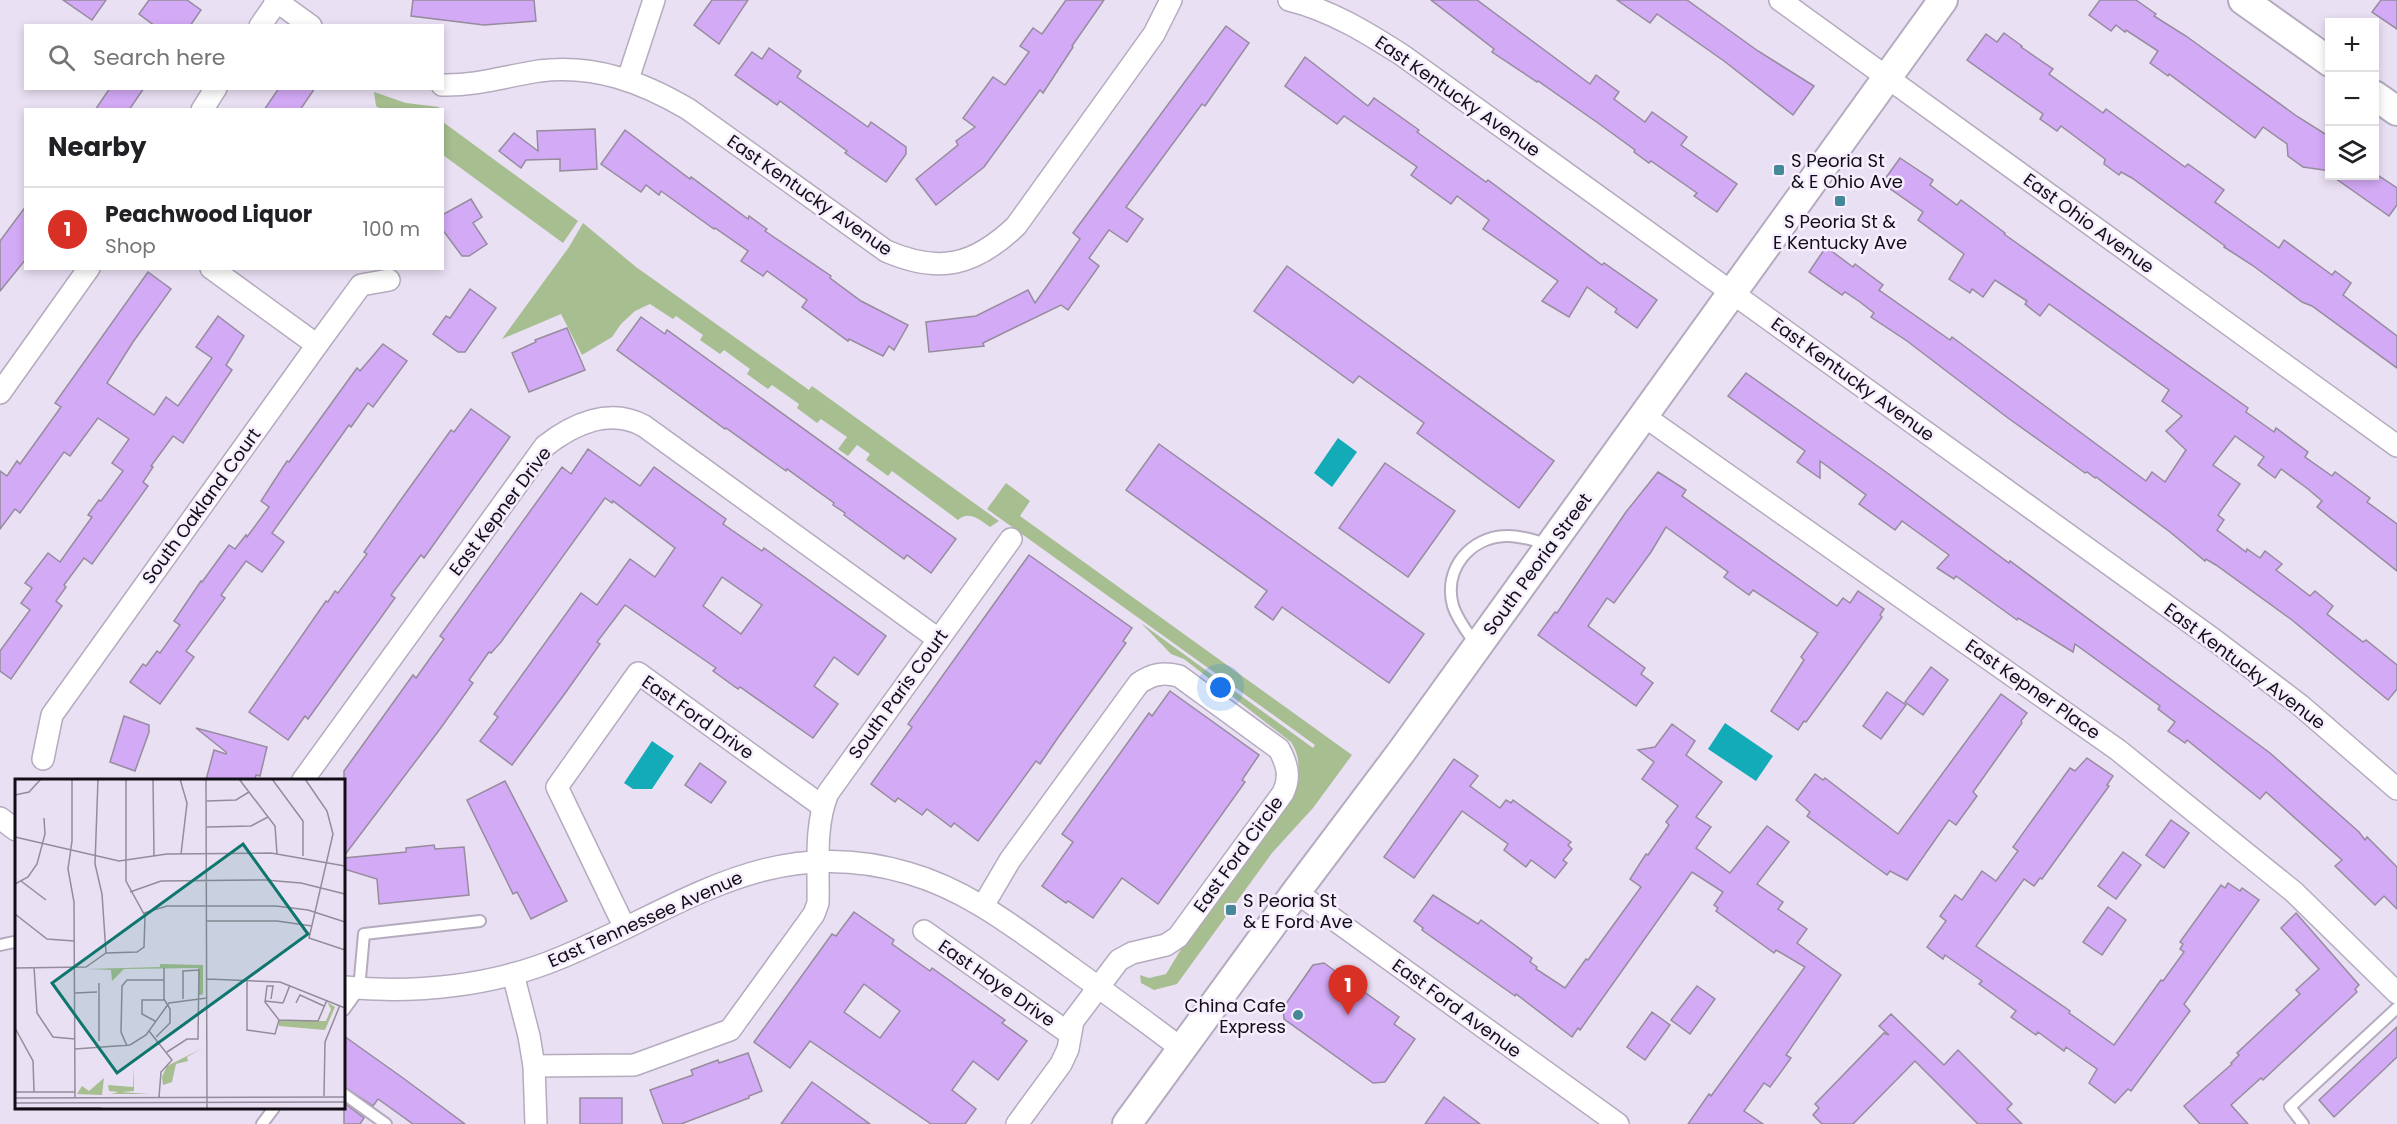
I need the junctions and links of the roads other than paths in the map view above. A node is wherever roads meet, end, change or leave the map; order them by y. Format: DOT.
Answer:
graph roads {
  1 [pos="277,0"];
  2 [pos="654,0"];
  3 [pos="1171,0"];
  4 [pos="1289,0"];
  5 [pos="1780,0"];
  6 [pos="1943,0"];
  7 [pos="2243,0"];
  8 [pos="261,24"];
  9 [pos="308,24"];
  10 [pos="2325,58"];
  11 [pos="1888,77"];
  12 [pos="628,79"];
  13 [pos="444,85"];
  14 [pos="215,90"];
  15 [pos="2379,98"];
  16 [pos="203,108"];
  17 [pos="2397,111"];
  18 [pos="88,270"];
  19 [pos="215,270"];
  20 [pos="389,280"];
  21 [pos="1733,293"];
  22 [pos="317,345"];
  23 [pos="0,393"];
  24 [pos="1644,416"];
  25 [pos="2397,446"];
  26 [pos="1011,539"];
  27 [pos="1551,545"];
  28 [pos="938,639"];
  29 [pos="1477,646"];
  30 [pos="43,759"];
  31 [pos="304,779"];
  32 [pos="2397,789"];
  33 [pos="822,806"];
  34 [pos="0,818"];
  35 [pos="15,829"];
  36 [pos="819,862"];
  37 [pos="1296,892"];
  38 [pos="983,906"];
  39 [pos="480,921"];
  40 [pos="625,928"];
  41 [pos="924,931"];
  42 [pos="14,942"];
  43 [pos="0,945"];
  44 [pos="513,974"];
  45 [pos="1098,987"];
  46 [pos="351,988"];
  47 [pos="2397,993"];
  48 [pos="345,1007"];
  49 [pos="2397,1008"];
  50 [pos="1070,1035"];
  51 [pos="1182,1048"];
  52 [pos="534,1066"];
  53 [pos="345,1095"];
  54 [pos="273,1109"];
  55 [pos="262,1124"];
  56 [pos="386,1124"];
  57 [pos="536,1124"];
  58 [pos="1017,1124"];
  59 [pos="1127,1124"];
  60 [pos="1618,1124"];
  61 [pos="2303,1124"];
  1 -- 8 [label="street"];
  1 -- 9 [label="street"];
  2 -- 12 [label="street"];
  3 -- 12 [label="street, East Kentucky Avenue"];
  4 -- 21 [label="street, East Kentucky Avenue"];
  5 -- 11 [label="street, East Ohio Avenue"];
  6 -- 11 [label="main road, South Peoria Street"];
  7 -- 10 [label="main road"];
  11 -- 21 [label="main road, South Peoria Street"];
  11 -- 25 [label="street, East Ohio Avenue"];
  12 -- 13 [label="street, East Kentucky Avenue"];
  14 -- 16 [label="street"];
  15 -- 17 [label="main road"];
  18 -- 23 [label="street"];
  19 -- 22 [label="street"];
  20 -- 22 [label="street, South Oakland Court"];
  21 -- 24 [label="main road, South Peoria Street"];
  21 -- 32 [label="street, East Kentucky Avenue"];
  22 -- 30 [label="street, South Oakland Court"];
  24 -- 27 [label="main road, South Peoria Street"];
  24 -- 47 [label="street, East Kepner Place"];
  26 -- 28 [label="street, South Paris Court"];
  27 -- 29 [label="main road, South Peoria Street"];
  27 -- 29 [label="lane"];
  28 -- 31 [label="street, East Kepner Drive"];
  28 -- 33 [label="street, South Paris Court"];
  29 -- 37 [label="main road, South Peoria Street"];
  33 -- 36 [label="street, South Paris Court"];
  33 -- 40 [label="street, East Ford Drive"];
  34 -- 35 [label="street"];
  36 -- 38 [label="street, East Tennessee Avenue"];
  36 -- 40 [label="street, East Tennessee Avenue"];
  36 -- 52 [label="street, South Paris Court"];
  37 -- 51 [label="main road, South Peoria Street"];
  37 -- 60 [label="street, East Ford Avenue"];
  38 -- 45 [label="street, East Tennessee Avenue"];
  38 -- 45 [label="street, East Ford Circle"];
  39 -- 46 [label="lane"];
  40 -- 44 [label="street, East Tennessee Avenue"];
  41 -- 50 [label="street, East Hoye Drive"];
  42 -- 43 [label="lane"];
  44 -- 46 [label="street, East Tennessee Avenue"];
  44 -- 52 [label="street"];
  45 -- 50 [label="street, East Hoye Drive"];
  45 -- 51 [label="street, East Tennessee Avenue"];
  46 -- 48 [label="lane"];
  49 -- 61 [label="lane"];
  50 -- 58 [label="street, East Hoye Drive"];
  51 -- 59 [label="main road, South Peoria Street"];
  52 -- 57 [label="street"];
  53 -- 56 [label="lane"];
  54 -- 55 [label="lane"];
}
